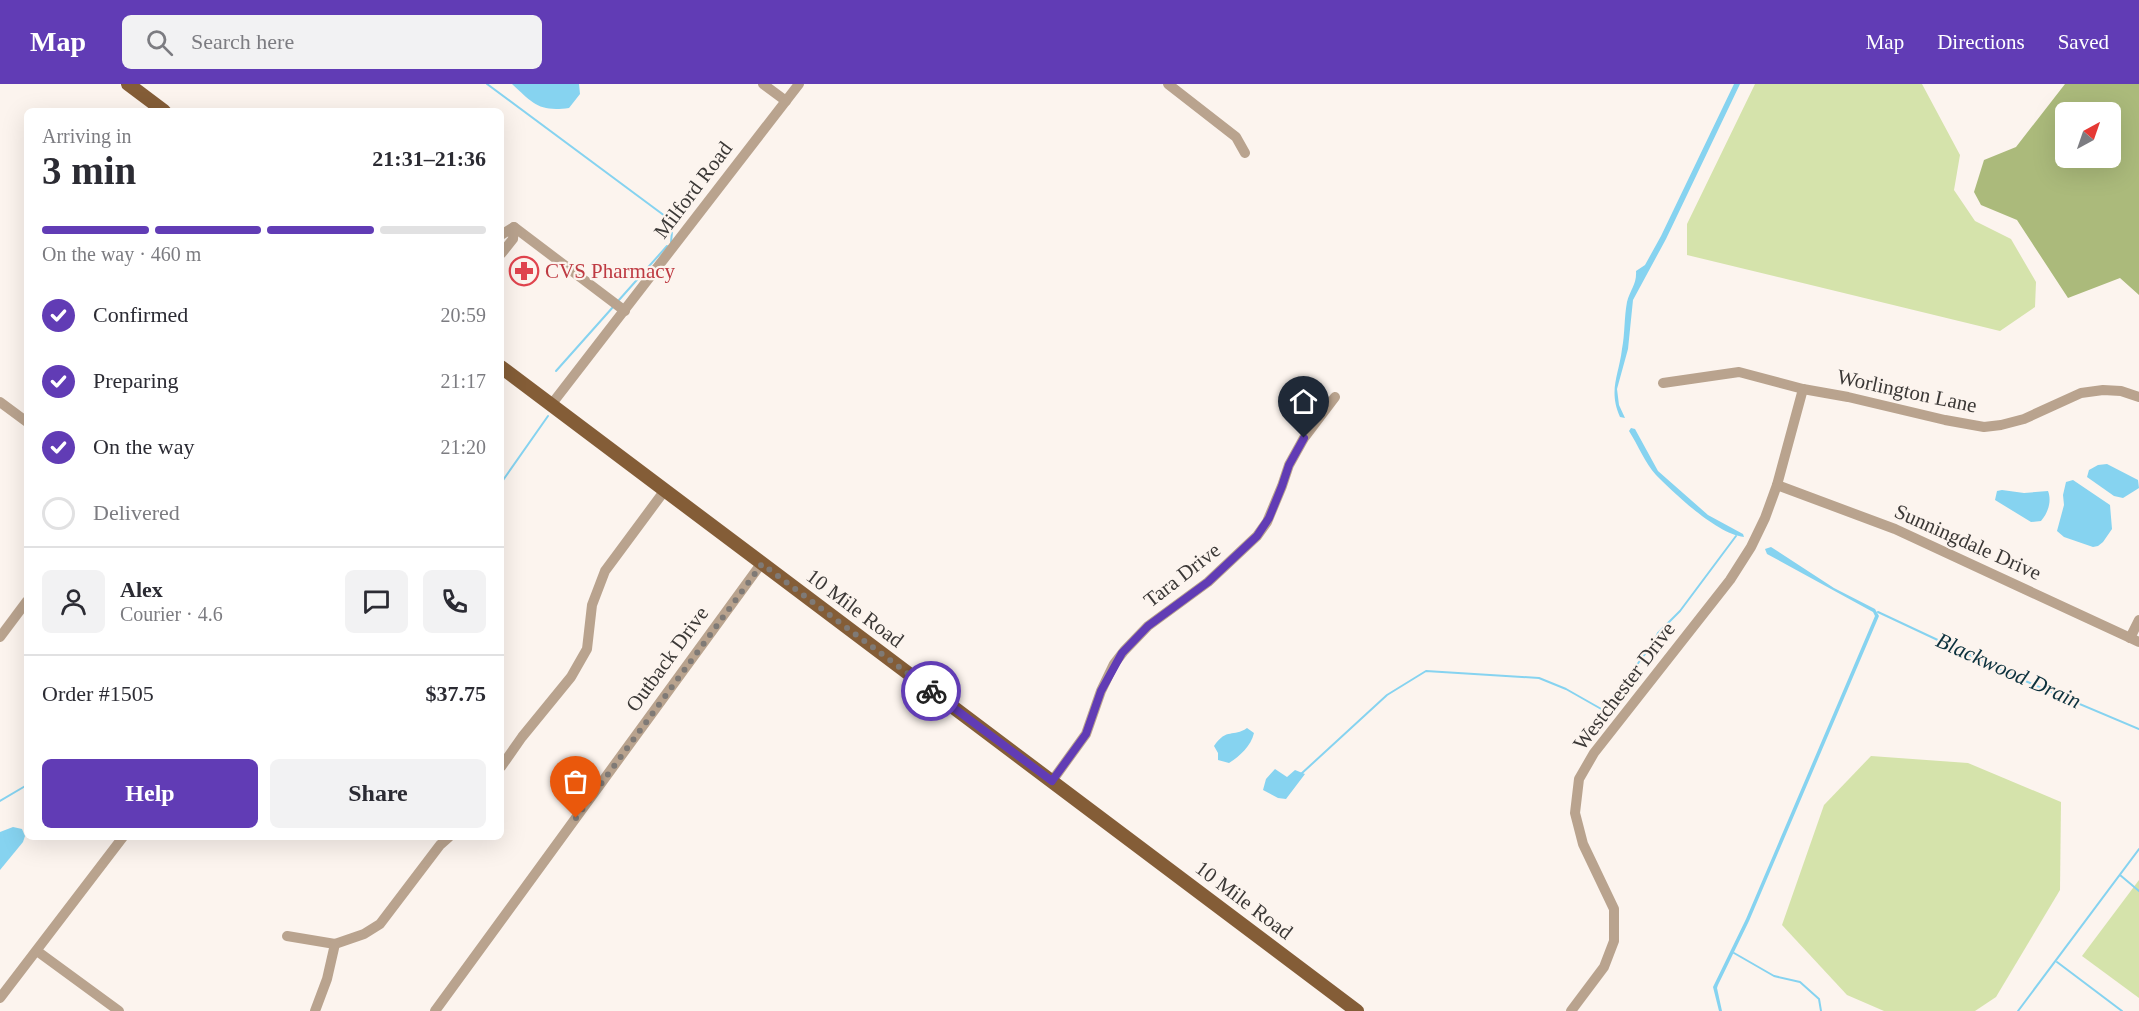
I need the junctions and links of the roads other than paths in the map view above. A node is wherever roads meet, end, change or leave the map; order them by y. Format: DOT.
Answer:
graph roads {
  1 [pos="128,84"];
  2 [pos="764,84"];
  3 [pos="799,84"];
  4 [pos="1168,84"];
  5 [pos="786,101"];
  6 [pos="160,108"];
  7 [pos="1245,153"];
  8 [pos="514,227"];
  9 [pos="504,233"];
  10 [pos="504,250"];
  11 [pos="625,311"];
  12 [pos="504,369"];
  13 [pos="1663,383"];
  14 [pos="1803,389"];
  15 [pos="1335,397"];
  16 [pos="2139,397"];
  17 [pos="551,405"];
  18 [pos="1,406"];
  19 [pos="24,420"];
  20 [pos="1777,485"];
  21 [pos="665,490"];
  22 [pos="762,564"];
  23 [pos="24,605"];
  24 [pos="2139,620"];
  25 [pos="0,637"];
  26 [pos="2134,640"];
  27 [pos="504,763"];
  28 [pos="1052,781"];
  29 [pos="121,840"];
  30 [pos="446,840"];
  31 [pos="286,936"];
  32 [pos="335,944"];
  33 [pos="37,951"];
  34 [pos="0,998"];
  35 [pos="119,1011"];
  36 [pos="315,1011"];
  37 [pos="435,1011"];
  38 [pos="1357,1011"];
  39 [pos="1571,1011"];
  1 -- 6 [label="main road"];
  2 -- 5 [label="street"];
  3 -- 5 [label="street, Milford Road"];
  4 -- 7 [label="street"];
  5 -- 11 [label="street, Milford Road"];
  8 -- 9 [label="street"];
  8 -- 10 [label="street"];
  8 -- 11 [label="street"];
  11 -- 17 [label="street, Milford Road"];
  12 -- 17 [label="main road, 10 Mile Road"];
  13 -- 14 [label="street, Worlington Lane"];
  14 -- 16 [label="street, Worlington Lane"];
  14 -- 20 [label="street, Westchester Drive"];
  15 -- 28 [label="street, Tara Drive"];
  17 -- 21 [label="main road, 10 Mile Road"];
  18 -- 19 [label="street"];
  20 -- 26 [label="street, Sunningdale Drive"];
  20 -- 39 [label="street, Westchester Drive"];
  21 -- 22 [label="main road, 10 Mile Road"];
  21 -- 27 [label="street"];
  22 -- 28 [label="main road, 10 Mile Road"];
  22 -- 37 [label="street, Outback Drive"];
  23 -- 25 [label="street"];
  24 -- 26 [label="street"];
  28 -- 38 [label="main road, 10 Mile Road"];
  29 -- 33 [label="street"];
  30 -- 32 [label="street"];
  31 -- 32 [label="street"];
  32 -- 36 [label="street"];
  33 -- 34 [label="street"];
  33 -- 35 [label="street"];
}
